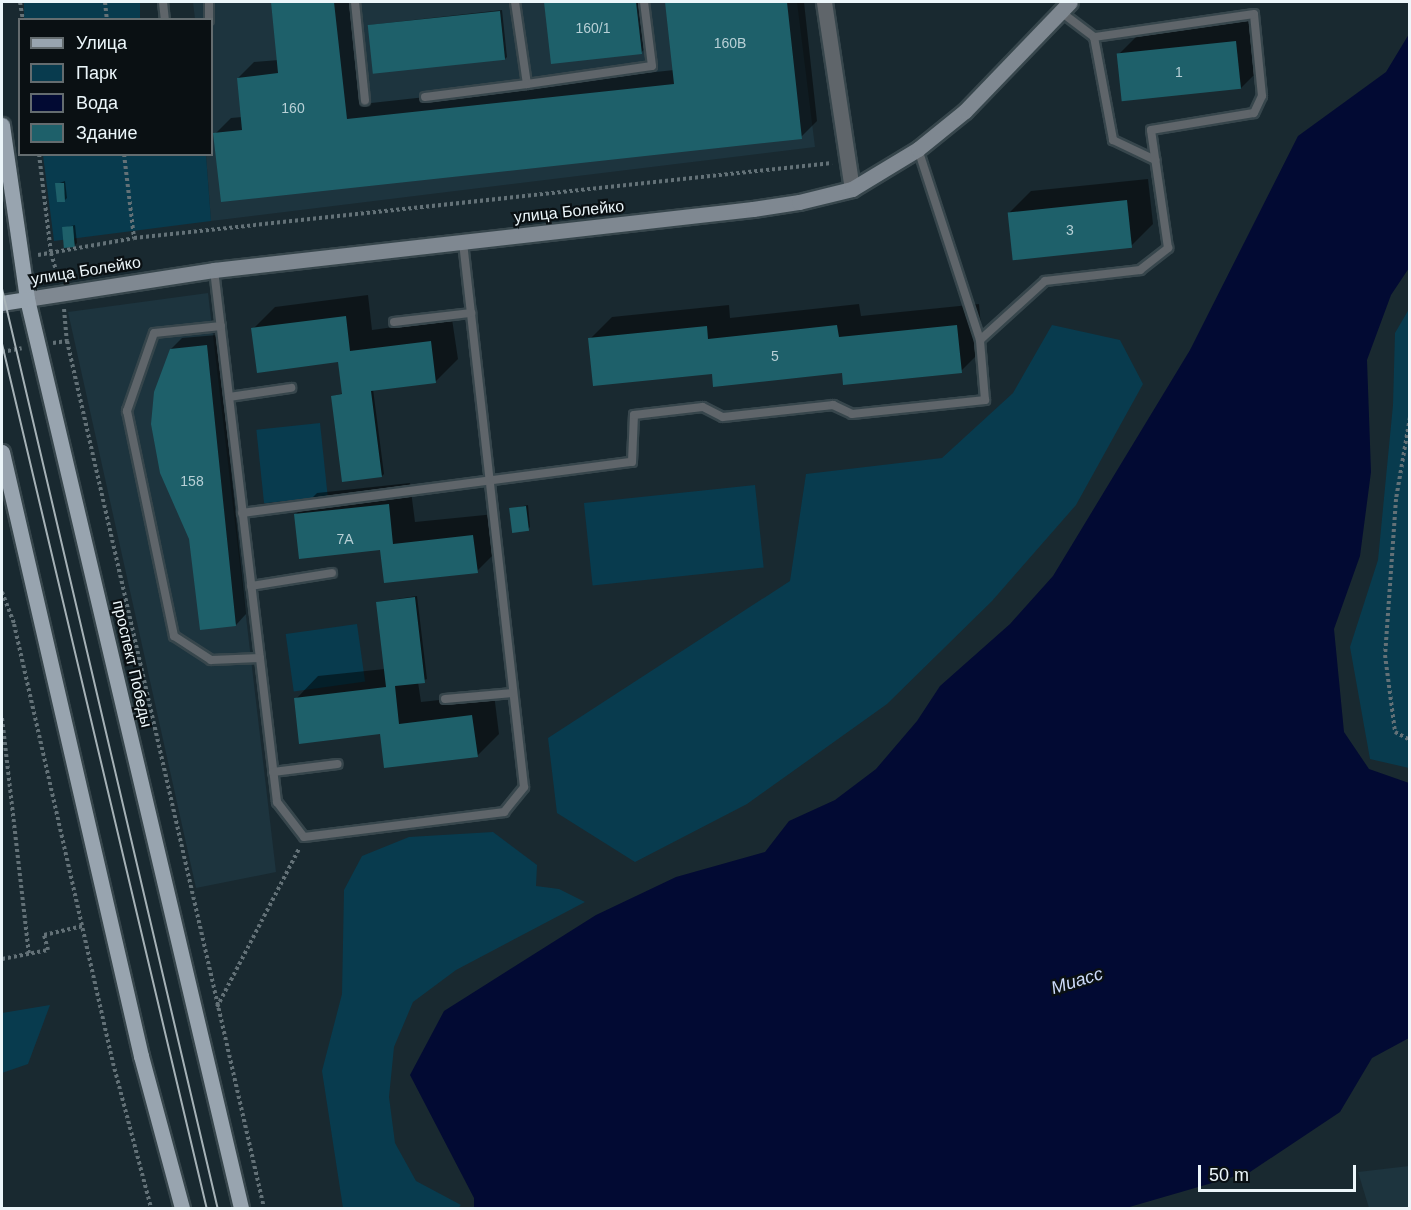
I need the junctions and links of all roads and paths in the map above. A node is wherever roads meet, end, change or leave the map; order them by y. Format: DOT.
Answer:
graph roads {
  1 [pos="20,2"];
  2 [pos="105,2"];
  3 [pos="163,2"];
  4 [pos="209,2"];
  5 [pos="355,2"];
  6 [pos="515,2"];
  7 [pos="644,2"];
  8 [pos="824,2"];
  9 [pos="1066,7"];
  10 [pos="22,18"];
  11 [pos="107,18"];
  12 [pos="165,18"];
  13 [pos="209,18"];
  14 [pos="1094,37"];
  15 [pos="527,84"];
  16 [pos="425,97"];
  17 [pos="365,99"];
  18 [pos="2,125"];
  19 [pos="918,148"];
  20 [pos="39,156"];
  21 [pos="124,156"];
  22 [pos="1155,160"];
  23 [pos="848,162"];
  24 [pos="852,189"];
  25 [pos="134,238"];
  26 [pos="463,242"];
  27 [pos="51,253"];
  28 [pos="214,270"];
  29 [pos="63,293"];
  30 [pos="27,299"];
  31 [pos="2,303"];
  32 [pos="471,313"];
  33 [pos="394,322"];
  34 [pos="220,326"];
  35 [pos="980,340"];
  36 [pos="291,388"];
  37 [pos="229,397"];
  38 [pos="1410,417"];
  39 [pos="2,452"];
  40 [pos="489,479"];
  41 [pos="242,513"];
  42 [pos="332,573"];
  43 [pos="251,586"];
  44 [pos="2,592"];
  45 [pos="260,658"];
  46 [pos="513,693"];
  47 [pos="445,699"];
  48 [pos="2,718"];
  49 [pos="1410,740"];
  50 [pos="338,764"];
  51 [pos="273,772"];
  52 [pos="304,837"];
  53 [pos="83,926"];
  54 [pos="29,954"];
  55 [pos="2,959"];
  56 [pos="217,1007"];
  57 [pos="151,1209"];
  58 [pos="182,1209"];
  59 [pos="241,1209"];
  60 [pos="264,1209"];
  1 -- 10 [label="path"];
  2 -- 11 [label="path"];
  3 -- 12 [label="lane"];
  4 -- 13 [label="lane"];
  5 -- 17 [label="lane"];
  6 -- 15 [label="lane"];
  7 -- 15 [label="lane"];
  8 -- 23 [label="street"];
  9 -- 14 [label="lane"];
  9 -- 19 [label="street, улица Болейко"];
  14 -- 22 [label="lane"];
  14 -- 22 [label="lane"];
  15 -- 16 [label="lane"];
  18 -- 30 [label="main road, проспект Победы"];
  19 -- 24 [label="street, улица Болейко"];
  19 -- 35 [label="lane"];
  20 -- 27 [label="path"];
  21 -- 25 [label="path"];
  22 -- 35 [label="lane"];
  23 -- 24 [label="street"];
  23 -- 25 [label="path"];
  24 -- 26 [label="street, улица Болейко"];
  25 -- 27 [label="path"];
  26 -- 28 [label="street, улица Болейко"];
  26 -- 32 [label="lane"];
  27 -- 29 [label="path"];
  28 -- 29 [label="street, улица Болейко"];
  28 -- 34 [label="lane"];
  29 -- 30 [label="street, улица Болейко"];
  29 -- 56 [label="path"];
  30 -- 31 [label="main road, улица Болейко"];
  30 -- 59 [label="main road, проспект Победы"];
  32 -- 33 [label="lane"];
  32 -- 40 [label="lane"];
  34 -- 37 [label="lane"];
  34 -- 45 [label="lane"];
  35 -- 40 [label="lane"];
  36 -- 37 [label="lane"];
  37 -- 41 [label="lane"];
  38 -- 49 [label="path"];
  39 -- 58 [label="main road"];
  40 -- 41 [label="lane"];
  40 -- 46 [label="lane"];
  41 -- 43 [label="lane"];
  42 -- 43 [label="lane"];
  43 -- 45 [label="lane"];
  44 -- 53 [label="path"];
  45 -- 51 [label="lane"];
  46 -- 47 [label="lane"];
  46 -- 52 [label="lane"];
  48 -- 54 [label="path"];
  50 -- 51 [label="lane"];
  51 -- 52 [label="lane"];
  52 -- 56 [label="path"];
  53 -- 54 [label="path"];
  53 -- 57 [label="path"];
  54 -- 55 [label="path"];
  56 -- 60 [label="path"];
}
